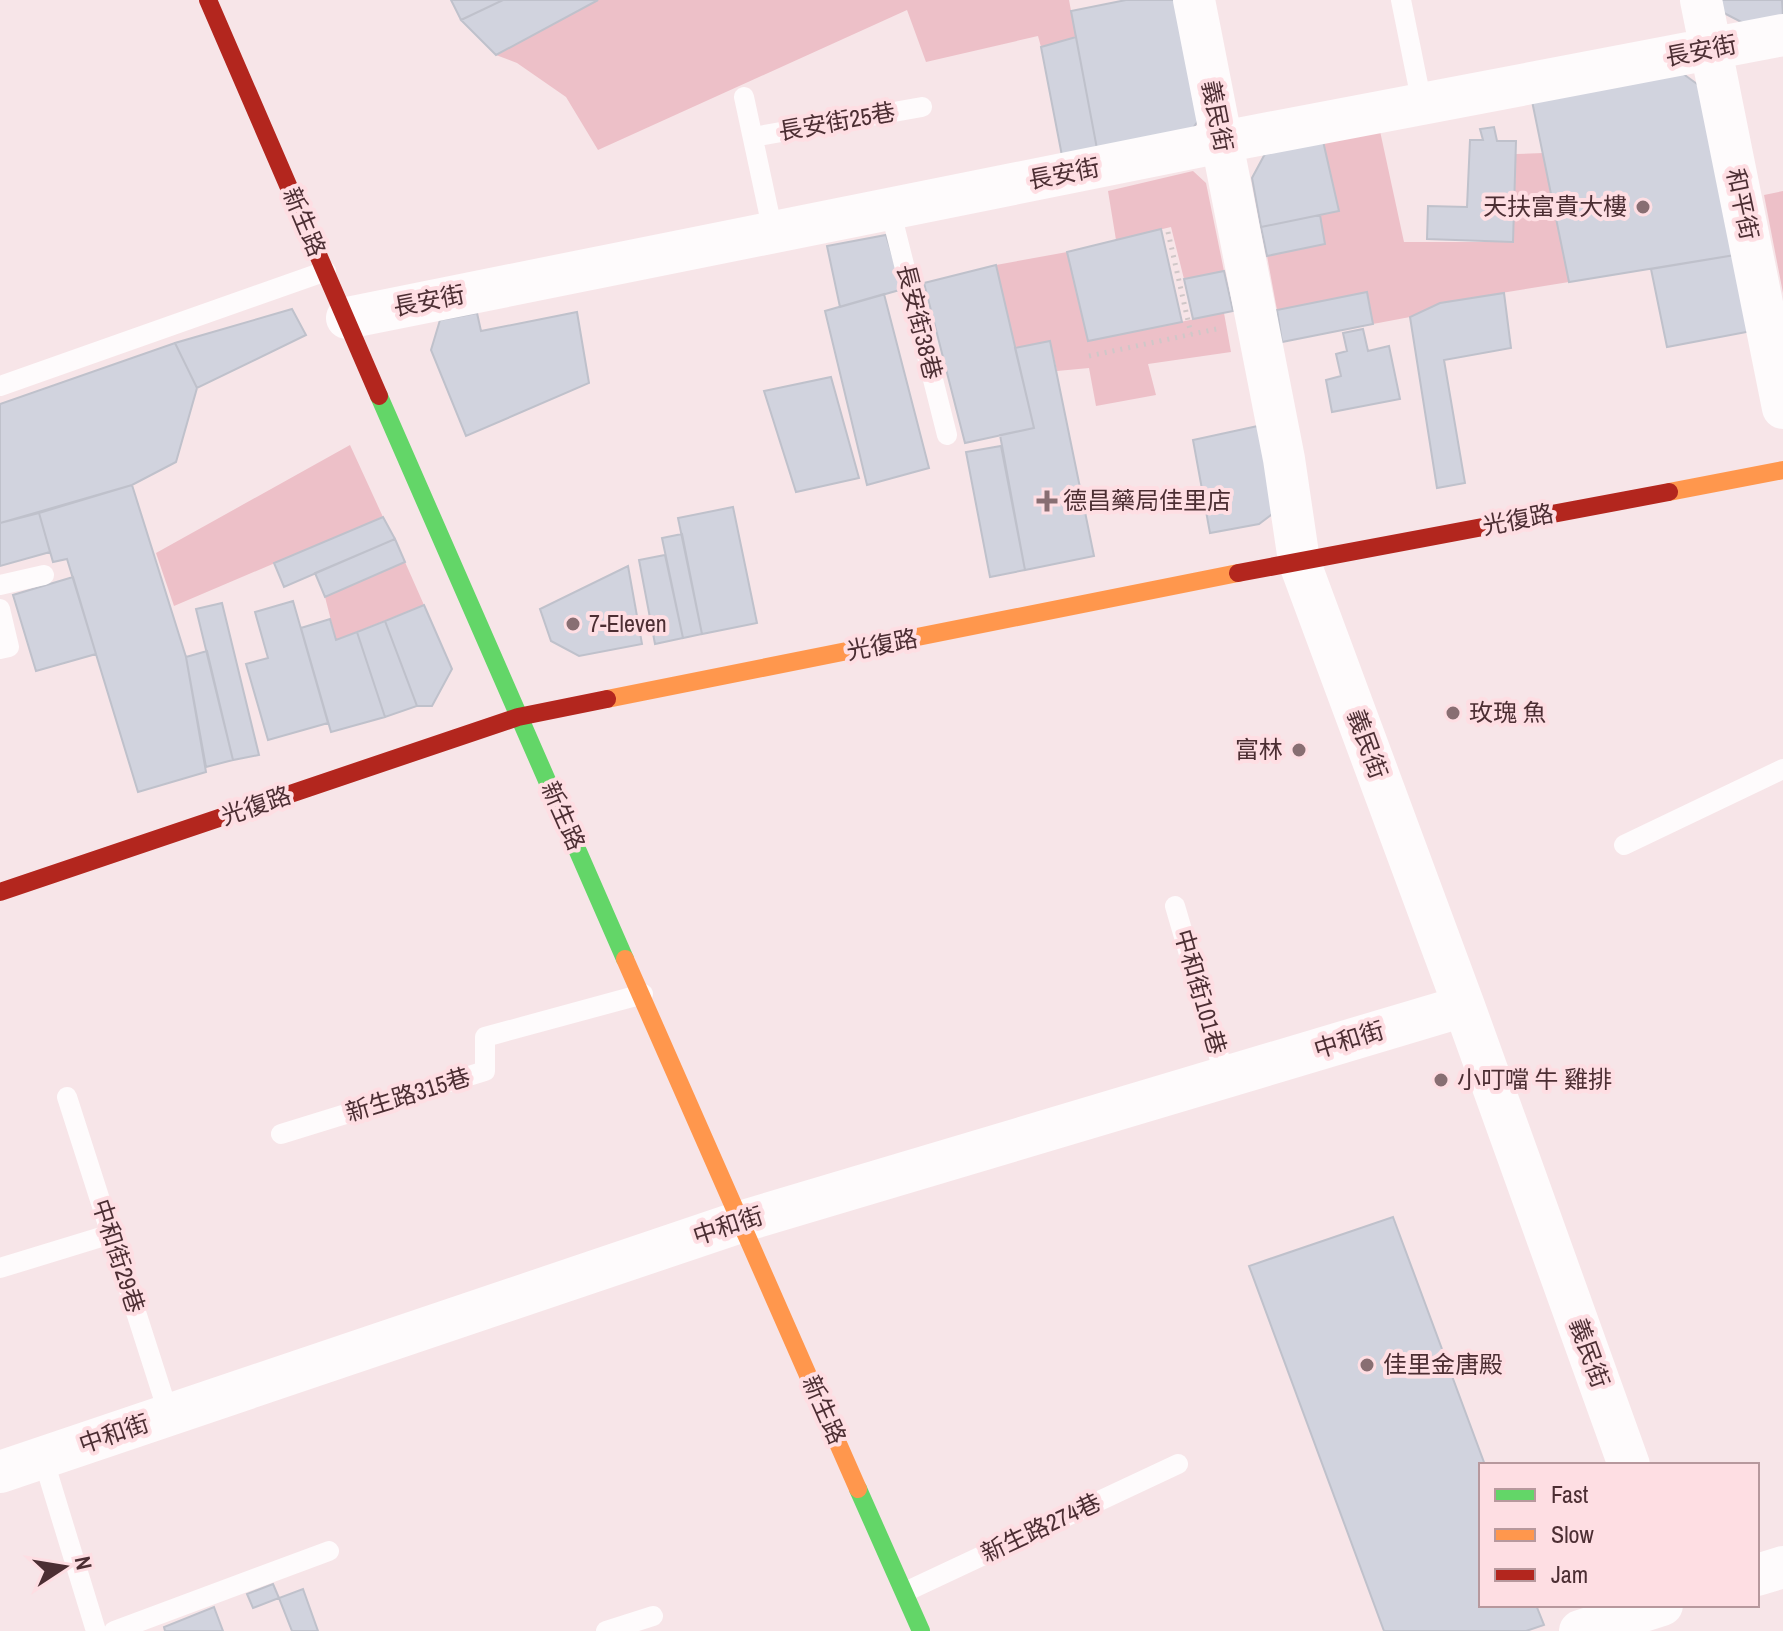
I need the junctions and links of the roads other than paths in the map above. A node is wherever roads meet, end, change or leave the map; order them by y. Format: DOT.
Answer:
graph roads {
  1 [pos="208,0"];
  2 [pos="1194,0"];
  3 [pos="1401,0"];
  4 [pos="1701,0"];
  5 [pos="1783,35"];
  6 [pos="1710,49"];
  7 [pos="744,97"];
  8 [pos="1422,104"];
  9 [pos="922,107"];
  10 [pos="753,137"];
  11 [pos="1222,142"];
  12 [pos="890,209"];
  13 [pos="773,232"];
  14 [pos="326,271"];
  15 [pos="347,318"];
  16 [pos="0,386"];
  17 [pos="1783,408"];
  18 [pos="947,435"];
  19 [pos="1783,470"];
  20 [pos="1299,561"];
  21 [pos="44,575"];
  22 [pos="0,585"];
  23 [pos="0,609"];
  24 [pos="0,649"];
  25 [pos="518,717"];
  26 [pos="1783,769"];
  27 [pos="1624,845"];
  28 [pos="0,892"];
  29 [pos="1175,906"];
  30 [pos="643,994"];
  31 [pos="1464,1006"];
  32 [pos="1225,1077"];
  33 [pos="67,1097"];
  34 [pos="281,1134"];
  35 [pos="740,1222"];
  36 [pos="111,1234"];
  37 [pos="0,1268"];
  38 [pos="169,1415"];
  39 [pos="43,1458"];
  40 [pos="1628,1463"];
  41 [pos="1178,1464"];
  42 [pos="0,1472"];
  43 [pos="329,1551"];
  44 [pos="1783,1567"];
  45 [pos="1759,1574"];
  46 [pos="905,1592"];
  47 [pos="1656,1607"];
  48 [pos="1680,1607"];
  49 [pos="653,1616"];
  50 [pos="96,1631"];
  51 [pos="114,1631"];
  52 [pos="606,1631"];
  53 [pos="921,1631"];
  54 [pos="1580,1631"];
  55 [pos="1686,1631"];
  1 -- 14 [label="street, 新生路"];
  2 -- 11 [label="street, 義民街"];
  3 -- 8 [label="lane"];
  4 -- 6 [label="street, 和平街"];
  5 -- 6 [label="street, 長安街"];
  6 -- 8 [label="street, 長安街"];
  6 -- 17 [label="street, 和平街"];
  7 -- 10 [label="lane, 長安街25巷"];
  8 -- 11 [label="street, 長安街"];
  9 -- 10 [label="lane, 長安街25巷"];
  10 -- 13 [label="lane, 長安街25巷"];
  11 -- 12 [label="street, 長安街"];
  11 -- 20 [label="street, 義民街"];
  12 -- 13 [label="street, 長安街"];
  12 -- 18 [label="lane, 長安街38巷"];
  13 -- 15 [label="street, 長安街"];
  14 -- 15 [label="street, 新生路"];
  14 -- 16 [label="lane"];
  15 -- 25 [label="street, 新生路"];
  19 -- 20 [label="street, 光復路"];
  20 -- 25 [label="street, 光復路"];
  20 -- 31 [label="street, 義民街"];
  21 -- 22 [label="lane"];
  23 -- 24 [label="lane"];
  25 -- 28 [label="street, 光復路"];
  25 -- 30 [label="street, 新生路"];
  26 -- 27 [label="lane"];
  29 -- 32 [label="lane, 中和街101巷"];
  30 -- 34 [label="lane, 新生路315巷"];
  30 -- 35 [label="street, 新生路"];
  31 -- 32 [label="street, 中和街"];
  31 -- 40 [label="street, 義民街"];
  32 -- 35 [label="street, 中和街"];
  33 -- 36 [label="lane, 中和街29巷"];
  35 -- 38 [label="street, 中和街"];
  35 -- 46 [label="street, 新生路"];
  36 -- 37 [label="lane"];
  36 -- 38 [label="lane, 中和街29巷"];
  38 -- 39 [label="street, 中和街"];
  39 -- 42 [label="street, 中和街"];
  39 -- 50 [label="lane"];
  41 -- 46 [label="lane, 新生路274巷"];
  43 -- 51 [label="lane"];
  44 -- 45 [label="street"];
  46 -- 53 [label="street, 新生路"];
  47 -- 54 [label="street"];
  48 -- 55 [label="street"];
  49 -- 52 [label="lane"];
}
